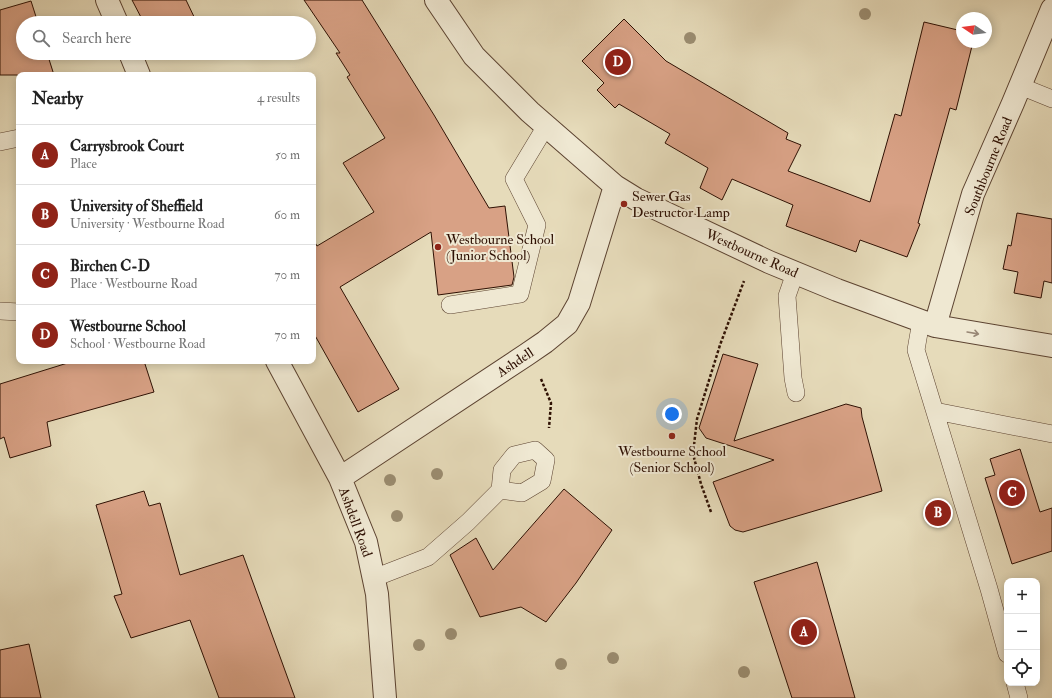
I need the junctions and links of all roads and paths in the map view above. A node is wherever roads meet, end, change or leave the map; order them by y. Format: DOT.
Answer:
graph roads {
  1 [pos="107,0"];
  2 [pos="436,0"];
  3 [pos="1052,9"];
  4 [pos="114,16"];
  5 [pos="133,60"];
  6 [pos="138,72"];
  7 [pos="1020,86"];
  8 [pos="1052,99"];
  9 [pos="546,126"];
  10 [pos="16,139"];
  11 [pos="0,142"];
  12 [pos="615,186"];
  13 [pos="754,255"];
  14 [pos="795,273"];
  15 [pos="450,305"];
  16 [pos="0,311"];
  17 [pos="16,312"];
  18 [pos="928,324"];
  19 [pos="1052,346"];
  20 [pos="526,355"];
  21 [pos="279,364"];
  22 [pos="796,393"];
  23 [pos="935,411"];
  24 [pos="1052,434"];
  25 [pos="535,450"];
  26 [pos="340,478"];
  27 [pos="500,490"];
  28 [pos="711,512"];
  29 [pos="374,578"];
  30 [pos="1006,650"];
  31 [pos="1016,686"];
  32 [pos="385,698"];
  33 [pos="1020,698"];
  1 -- 4 [label="street"];
  2 -- 9 [label="street, Westbourne Road"];
  3 -- 7 [label="street, Southbourne Road"];
  5 -- 6 [label="street"];
  7 -- 8 [label="lane"];
  7 -- 18 [label="street, Southbourne Road"];
  9 -- 12 [label="street, Westbourne Road"];
  9 -- 15 [label="lane"];
  10 -- 11 [label="lane"];
  12 -- 13 [label="street, Westbourne Road"];
  12 -- 20 [label="street, Ashdell"];
  13 -- 14 [label="street, Westbourne Road"];
  13 -- 28 [label="path"];
  14 -- 18 [label="street, Westbourne Road"];
  14 -- 22 [label="lane"];
  16 -- 17 [label="lane"];
  18 -- 19 [label="street, Westbourne Road, one-way"];
  18 -- 23 [label="lane"];
  20 -- 25 [label="path"];
  20 -- 26 [label="street, Ashdell"];
  21 -- 26 [label="street, Ashdell Road"];
  23 -- 24 [label="lane"];
  23 -- 30 [label="lane"];
  25 -- 27 [label="lane"];
  25 -- 27 [label="lane"];
  26 -- 29 [label="street, Ashdell Road"];
  27 -- 29 [label="lane"];
  29 -- 32 [label="street, Ashdell Road"];
  31 -- 33 [label="lane"];
}
